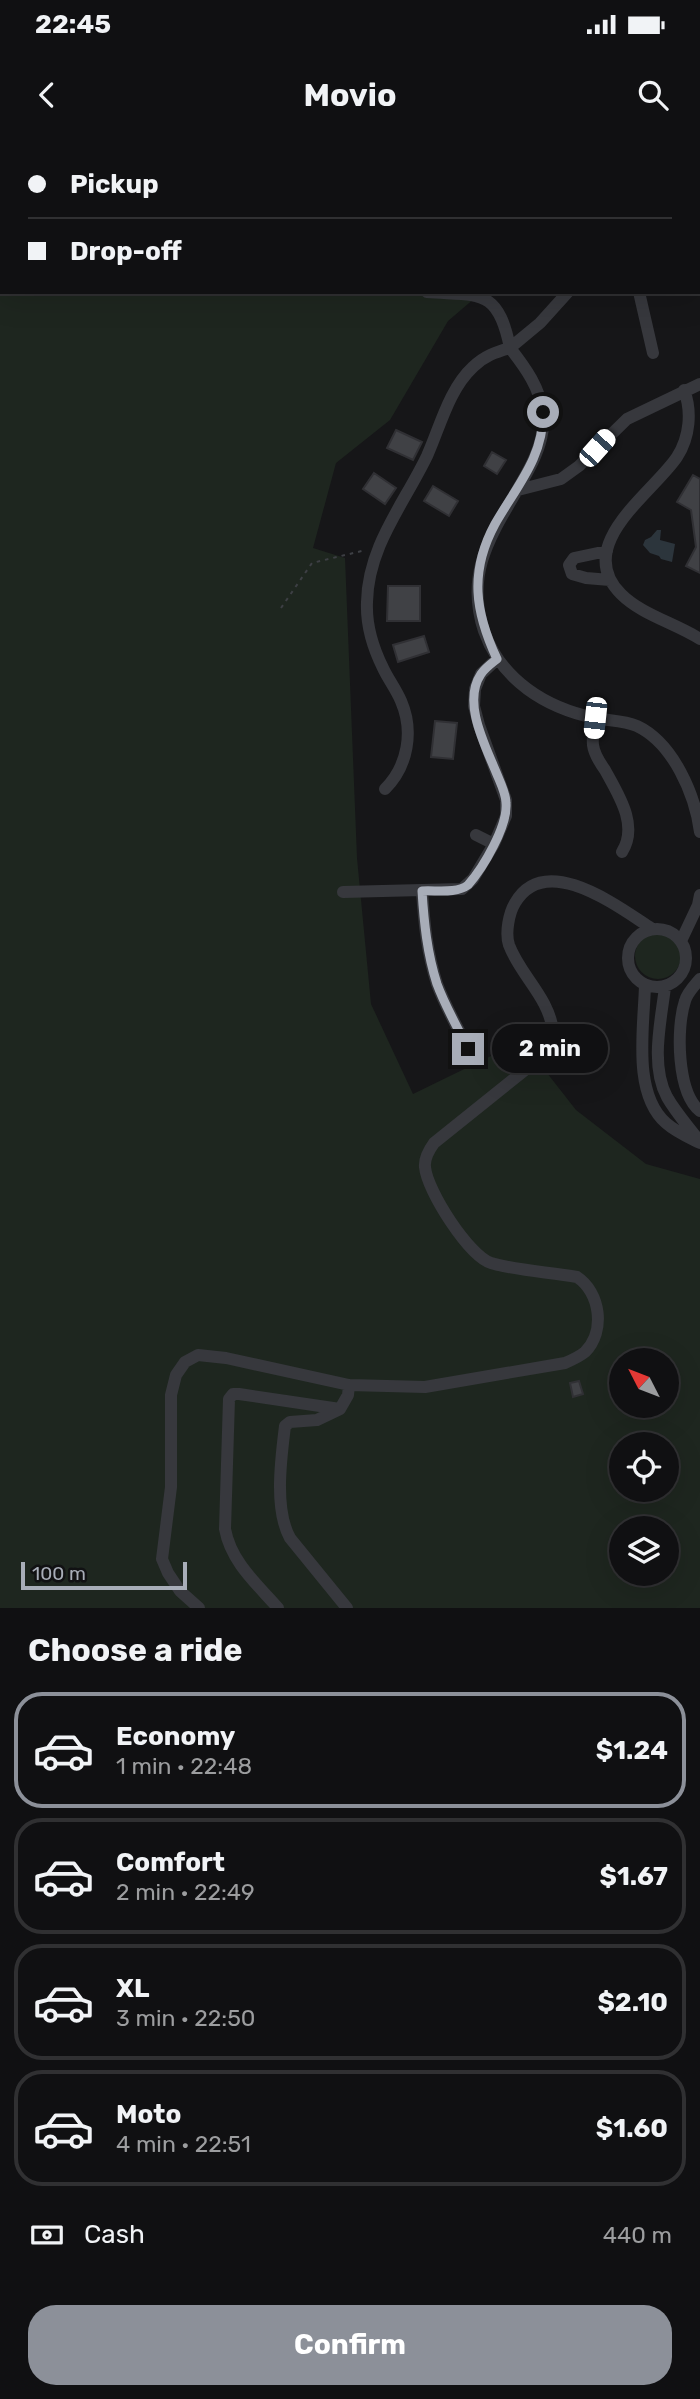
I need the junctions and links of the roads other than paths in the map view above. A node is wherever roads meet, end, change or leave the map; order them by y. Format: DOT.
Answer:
graph roads {
  1 [pos="474,294"];
  2 [pos="566,294"];
  3 [pos="639,294"];
  4 [pos="510,348"];
  5 [pos="653,353"];
  6 [pos="700,384"];
  7 [pos="684,390"];
  8 [pos="518,490"];
  9 [pos="607,551"];
  10 [pos="610,580"];
  11 [pos="700,639"];
  12 [pos="497,659"];
  13 [pos="595,718"];
  14 [pos="385,789"];
  15 [pos="700,825"];
  16 [pos="476,835"];
  17 [pos="494,844"];
  18 [pos="622,852"];
  19 [pos="422,891"];
  20 [pos="343,892"];
  21 [pos="700,895"];
  22 [pos="650,928"];
  23 [pos="681,941"];
  24 [pos="700,979"];
  25 [pos="645,985"];
  26 [pos="665,987"];
  27 [pos="468,1049"];
  28 [pos="700,1111"];
  29 [pos="700,1142"];
  30 [pos="349,1385"];
  31 [pos="340,1409"];
  32 [pos="199,1608"];
  33 [pos="278,1608"];
  34 [pos="347,1608"];
  1 -- 4 [label="street"];
  2 -- 4 [label="street"];
  3 -- 5 [label="street"];
  4 -- 8 [label="street"];
  4 -- 14 [label="street"];
  6 -- 7 [label="street"];
  7 -- 8 [label="street"];
  7 -- 9 [label="street"];
  8 -- 12 [label="street"];
  9 -- 10 [label="street"];
  9 -- 10 [label="street"];
  10 -- 11 [label="street"];
  12 -- 13 [label="street"];
  12 -- 17 [label="street"];
  13 -- 15 [label="street"];
  13 -- 18 [label="street"];
  16 -- 17 [label="street"];
  17 -- 19 [label="street"];
  19 -- 20 [label="street"];
  19 -- 27 [label="street"];
  21 -- 23 [label="street"];
  22 -- 23 [label="street"];
  22 -- 25 [label="street"];
  22 -- 30 [label="street"];
  23 -- 26 [label="street"];
  24 -- 28 [label="street"];
  25 -- 26 [label="street"];
  25 -- 29 [label="street"];
  26 -- 29 [label="street"];
  30 -- 31 [label="street"];
  30 -- 32 [label="street"];
  31 -- 33 [label="street"];
  31 -- 34 [label="street"];
}
